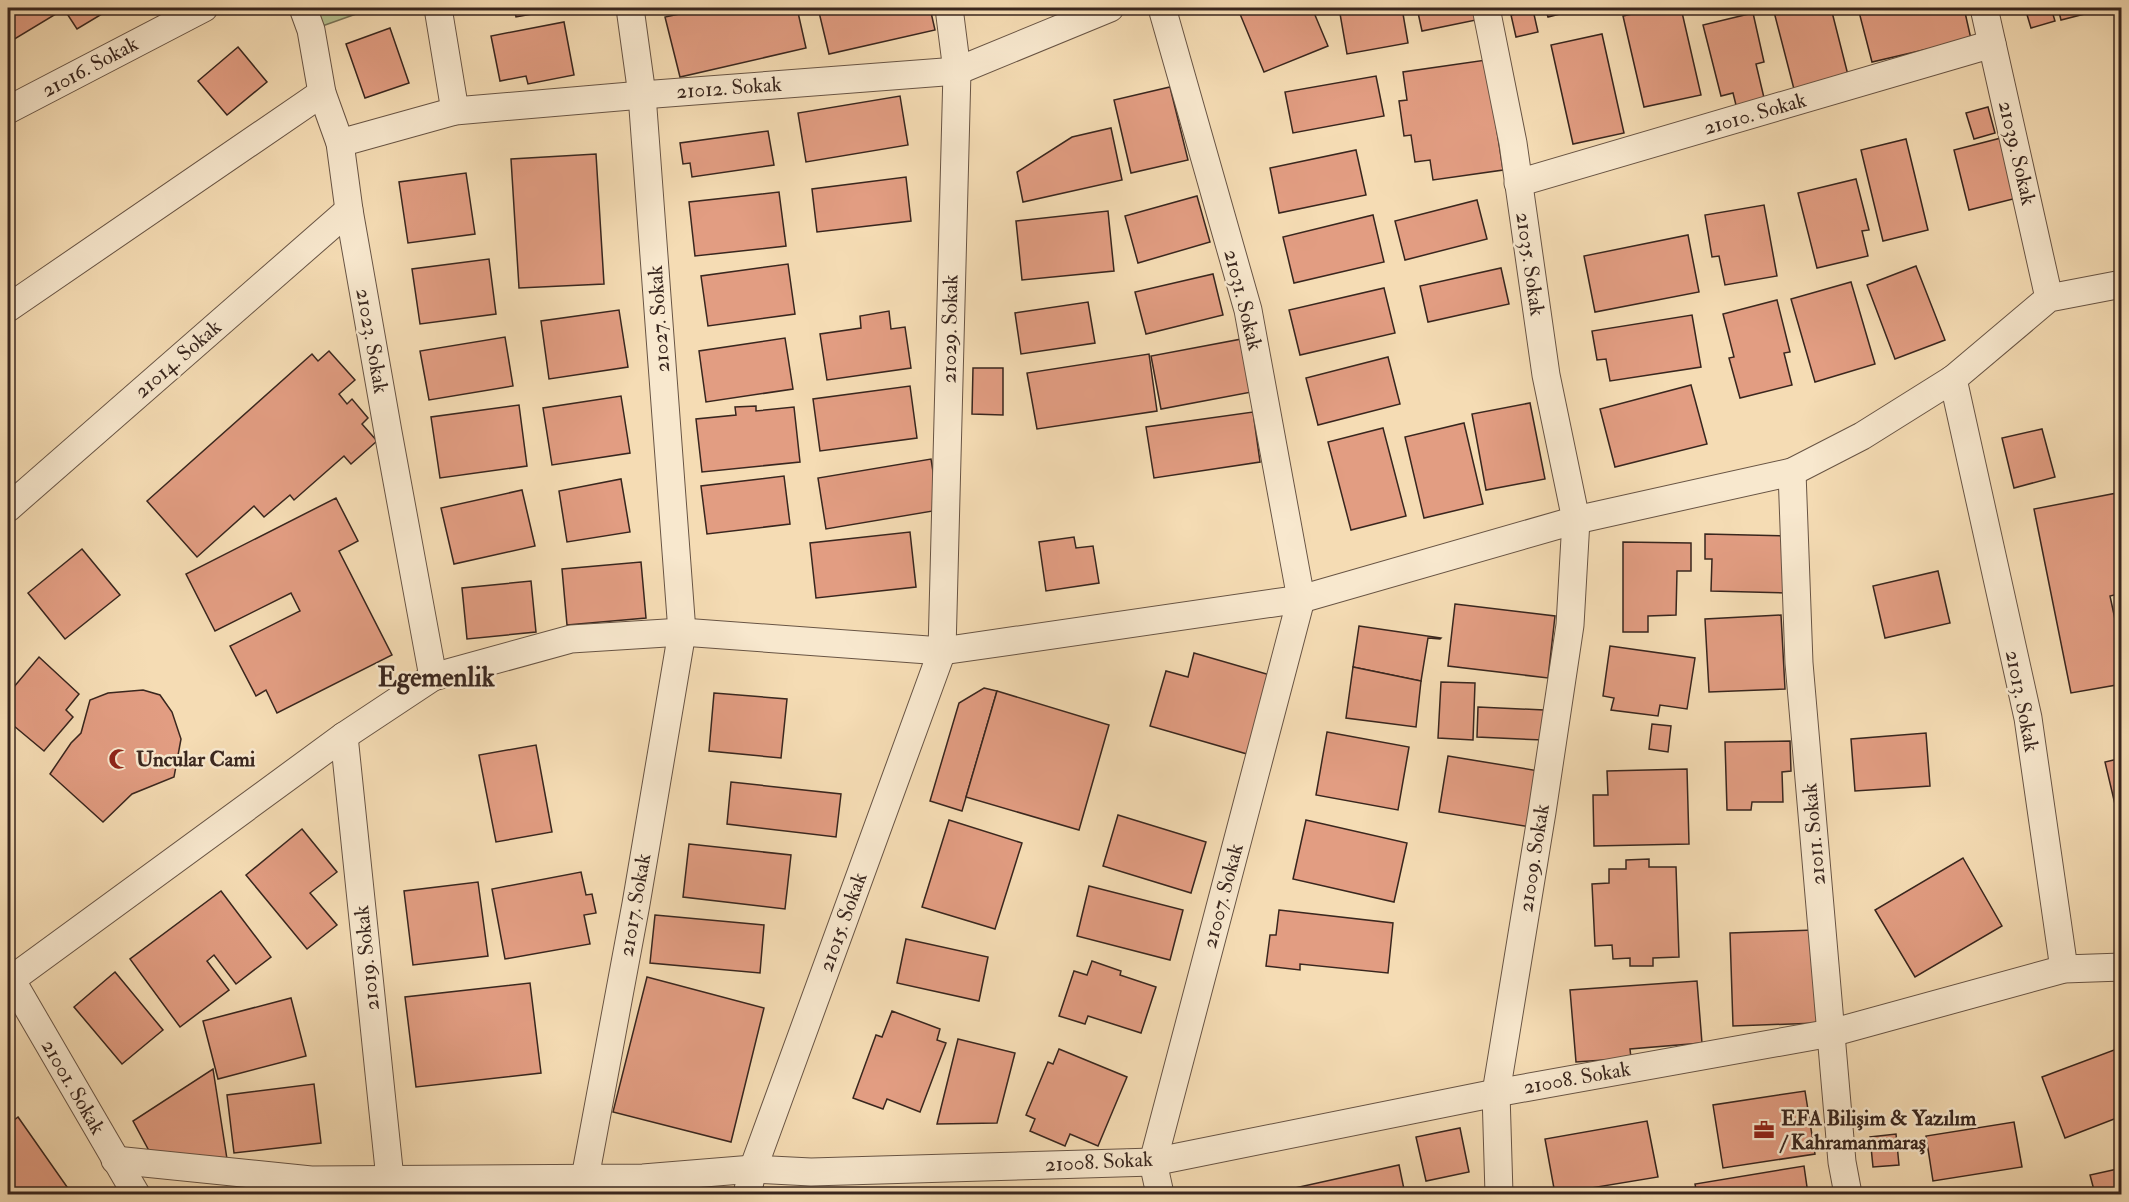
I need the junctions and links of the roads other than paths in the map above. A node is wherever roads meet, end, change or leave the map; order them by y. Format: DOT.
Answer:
graph roads {
  1 [pos="204,8"];
  2 [pos="303,8"];
  3 [pos="438,8"];
  4 [pos="630,8"];
  5 [pos="949,8"];
  6 [pos="1110,8"];
  7 [pos="1162,8"];
  8 [pos="1486,8"];
  9 [pos="1984,8"];
  10 [pos="1992,44"];
  11 [pos="957,71"];
  12 [pos="322,93"];
  13 [pos="642,95"];
  14 [pos="8,110"];
  15 [pos="455,111"];
  16 [pos="340,143"];
  17 [pos="1518,183"];
  18 [pos="349,210"];
  19 [pos="2121,284"];
  20 [pos="2049,298"];
  21 [pos="8,308"];
  22 [pos="1953,379"];
  23 [pos="1792,472"];
  24 [pos="8,508"];
  25 [pos="1576,520"];
  26 [pos="1301,599"];
  27 [pos="682,632"];
  28 [pos="942,651"];
  29 [pos="433,677"];
  30 [pos="344,736"];
  31 [pos="2121,967"];
  32 [pos="2064,969"];
  33 [pos="9,978"];
  34 [pos="1831,1033"];
  35 [pos="1496,1093"];
  36 [pos="115,1160"];
  37 [pos="1153,1162"];
  38 [pos="585,1178"];
  39 [pos="390,1179"];
  40 [pos="750,1182"];
  41 [pos="136,1194"];
  42 [pos="1160,1194"];
  43 [pos="1499,1194"];
  44 [pos="1848,1194"];
  1 -- 14 [label="street, 21016. Sokak"];
  2 -- 12 [label="street, 21023. Sokak"];
  3 -- 15 [label="street"];
  4 -- 13 [label="street, 21027. Sokak"];
  5 -- 11 [label="street, 21029. Sokak"];
  6 -- 11 [label="street, 21012. Sokak"];
  7 -- 26 [label="street, 21031. Sokak"];
  8 -- 17 [label="street, 21035. Sokak"];
  9 -- 10 [label="street, 21039. Sokak"];
  10 -- 17 [label="street, 21010. Sokak"];
  10 -- 20 [label="street, 21039. Sokak"];
  11 -- 13 [label="street, 21012. Sokak"];
  11 -- 28 [label="street, 21029. Sokak"];
  12 -- 16 [label="street, 21023. Sokak"];
  12 -- 21 [label="street"];
  13 -- 15 [label="street, 21012. Sokak"];
  13 -- 27 [label="street, 21027. Sokak"];
  15 -- 16 [label="street, 21012. Sokak"];
  16 -- 18 [label="street, 21023. Sokak"];
  17 -- 25 [label="street, 21035. Sokak"];
  18 -- 24 [label="street, 21014. Sokak"];
  18 -- 29 [label="street, 21023. Sokak"];
  19 -- 20 [label="street"];
  20 -- 22 [label="street"];
  22 -- 23 [label="street"];
  22 -- 32 [label="street, 21013. Sokak"];
  23 -- 25 [label="street"];
  23 -- 34 [label="street, 21011. Sokak"];
  25 -- 26 [label="street"];
  25 -- 35 [label="street, 21009. Sokak"];
  26 -- 28 [label="street"];
  26 -- 37 [label="street, 21007. Sokak"];
  27 -- 28 [label="street"];
  27 -- 29 [label="street"];
  27 -- 38 [label="street, 21017. Sokak"];
  28 -- 40 [label="street, 21015. Sokak"];
  29 -- 30 [label="street"];
  30 -- 33 [label="street"];
  30 -- 39 [label="street, 21019. Sokak"];
  31 -- 32 [label="street"];
  32 -- 34 [label="street, 21008. Sokak"];
  33 -- 36 [label="street, 21001. Sokak"];
  34 -- 35 [label="street, 21008. Sokak"];
  34 -- 44 [label="street, 21011. Sokak"];
  35 -- 37 [label="street, 21008. Sokak"];
  35 -- 43 [label="street, 21009. Sokak"];
  36 -- 39 [label="street, 21008. Sokak"];
  36 -- 41 [label="street, 21001. Sokak"];
  37 -- 40 [label="street, 21008. Sokak"];
  37 -- 42 [label="street, 21007. Sokak"];
  38 -- 39 [label="street, 21008. Sokak"];
  38 -- 40 [label="street, 21008. Sokak"];
}
